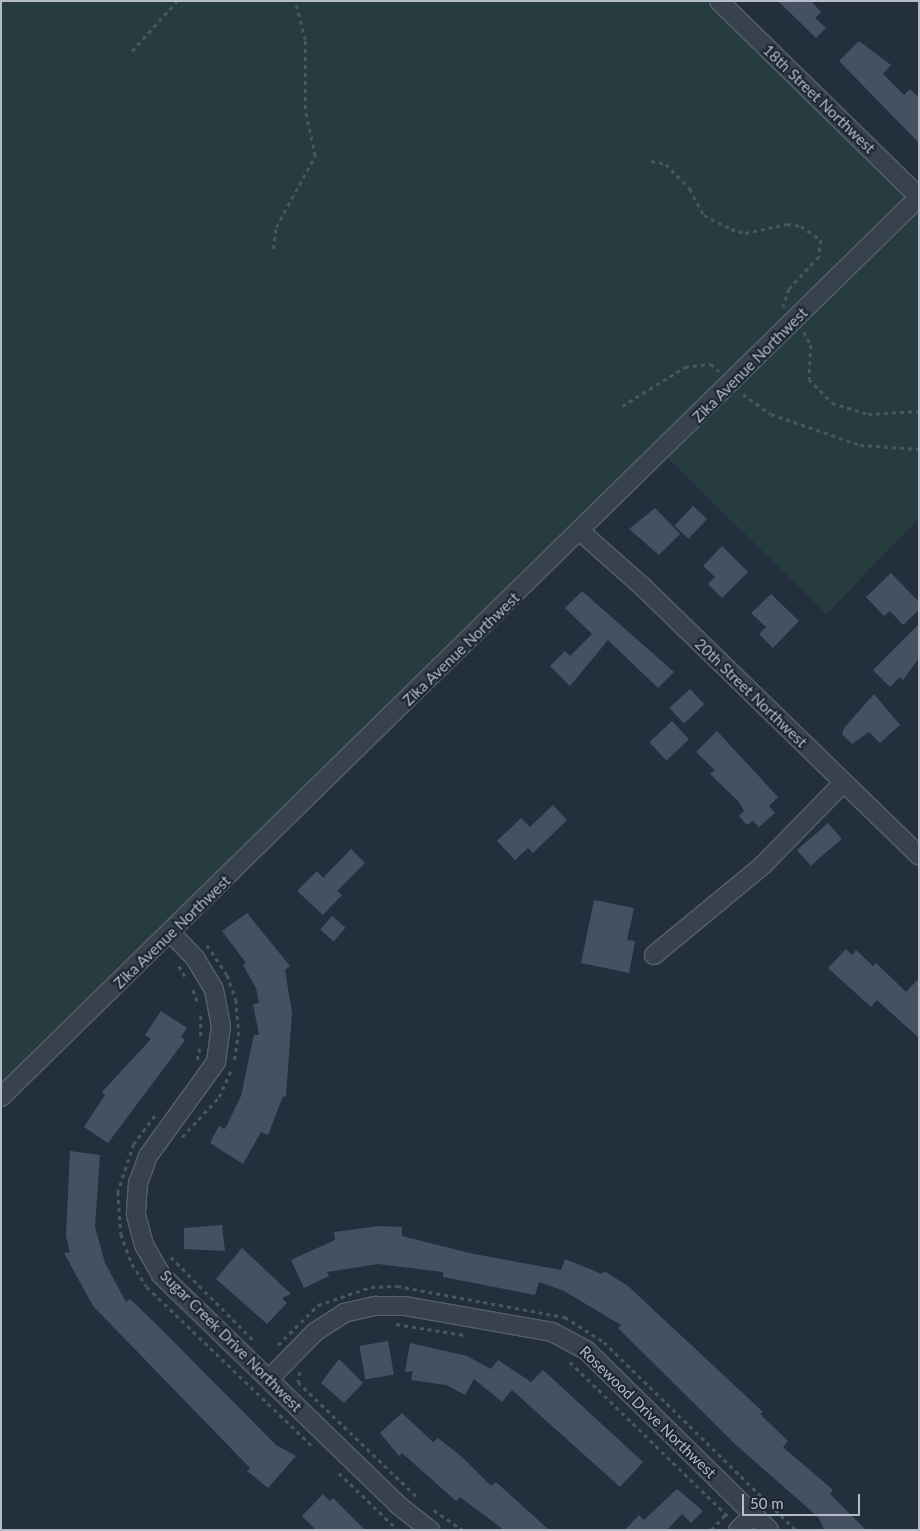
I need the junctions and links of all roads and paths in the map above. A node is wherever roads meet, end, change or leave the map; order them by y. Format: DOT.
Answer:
graph roads {
  1 [pos="177,1"];
  2 [pos="295,1"];
  3 [pos="719,1"];
  4 [pos="132,51"];
  5 [pos="651,161"];
  6 [pos="919,197"];
  7 [pos="273,249"];
  8 [pos="794,321"];
  9 [pos="732,383"];
  10 [pos="622,406"];
  11 [pos="919,411"];
  12 [pos="919,449"];
  13 [pos="581,532"];
  14 [pos="843,783"];
  15 [pos="919,855"];
  16 [pos="171,933"];
  17 [pos="654,955"];
  18 [pos="177,967"];
  19 [pos="194,1066"];
  20 [pos="1,1097"];
  21 [pos="160,1110"];
  22 [pos="166,1249"];
  23 [pos="392,1323"];
  24 [pos="468,1335"];
  25 [pos="258,1349"];
  26 [pos="274,1351"];
  27 [pos="565,1358"];
  28 [pos="304,1368"];
  29 [pos="269,1379"];
  30 [pos="313,1448"];
  31 [pos="339,1473"];
  32 [pos="422,1502"];
  33 [pos="427,1505"];
  34 [pos="753,1514"];
  35 [pos="398,1530"];
  36 [pos="430,1530"];
  37 [pos="463,1530"];
  38 [pos="711,1530"];
  39 [pos="738,1530"];
  40 [pos="768,1530"];
  41 [pos="796,1530"];
  1 -- 4 [label="path"];
  2 -- 7 [label="path"];
  3 -- 6 [label="street, 18th Street Northwest"];
  5 -- 8 [label="path"];
  6 -- 8 [label="street, Zika Avenue Northwest"];
  8 -- 9 [label="street, Zika Avenue Northwest"];
  8 -- 11 [label="path"];
  9 -- 10 [label="path"];
  9 -- 12 [label="path"];
  9 -- 13 [label="street, Zika Avenue Northwest"];
  13 -- 14 [label="street, 20th Street Northwest"];
  13 -- 16 [label="street, Zika Avenue Northwest"];
  14 -- 15 [label="street, 20th Street Northwest"];
  14 -- 17 [label="street"];
  16 -- 20 [label="street, Zika Avenue Northwest"];
  16 -- 29 [label="street, Sugar Creek Drive Northwest"];
  18 -- 19 [label="path"];
  21 -- 30 [label="path"];
  22 -- 25 [label="path"];
  23 -- 24 [label="path"];
  26 -- 41 [label="path"];
  27 -- 38 [label="path"];
  28 -- 32 [label="path"];
  29 -- 34 [label="street, Rosewood Drive Northwest"];
  29 -- 36 [label="street, Sugar Creek Drive Northwest"];
  31 -- 35 [label="path"];
  33 -- 37 [label="path"];
  34 -- 39 [label="street"];
  34 -- 40 [label="street, Rosewood Drive Northwest"];
}
